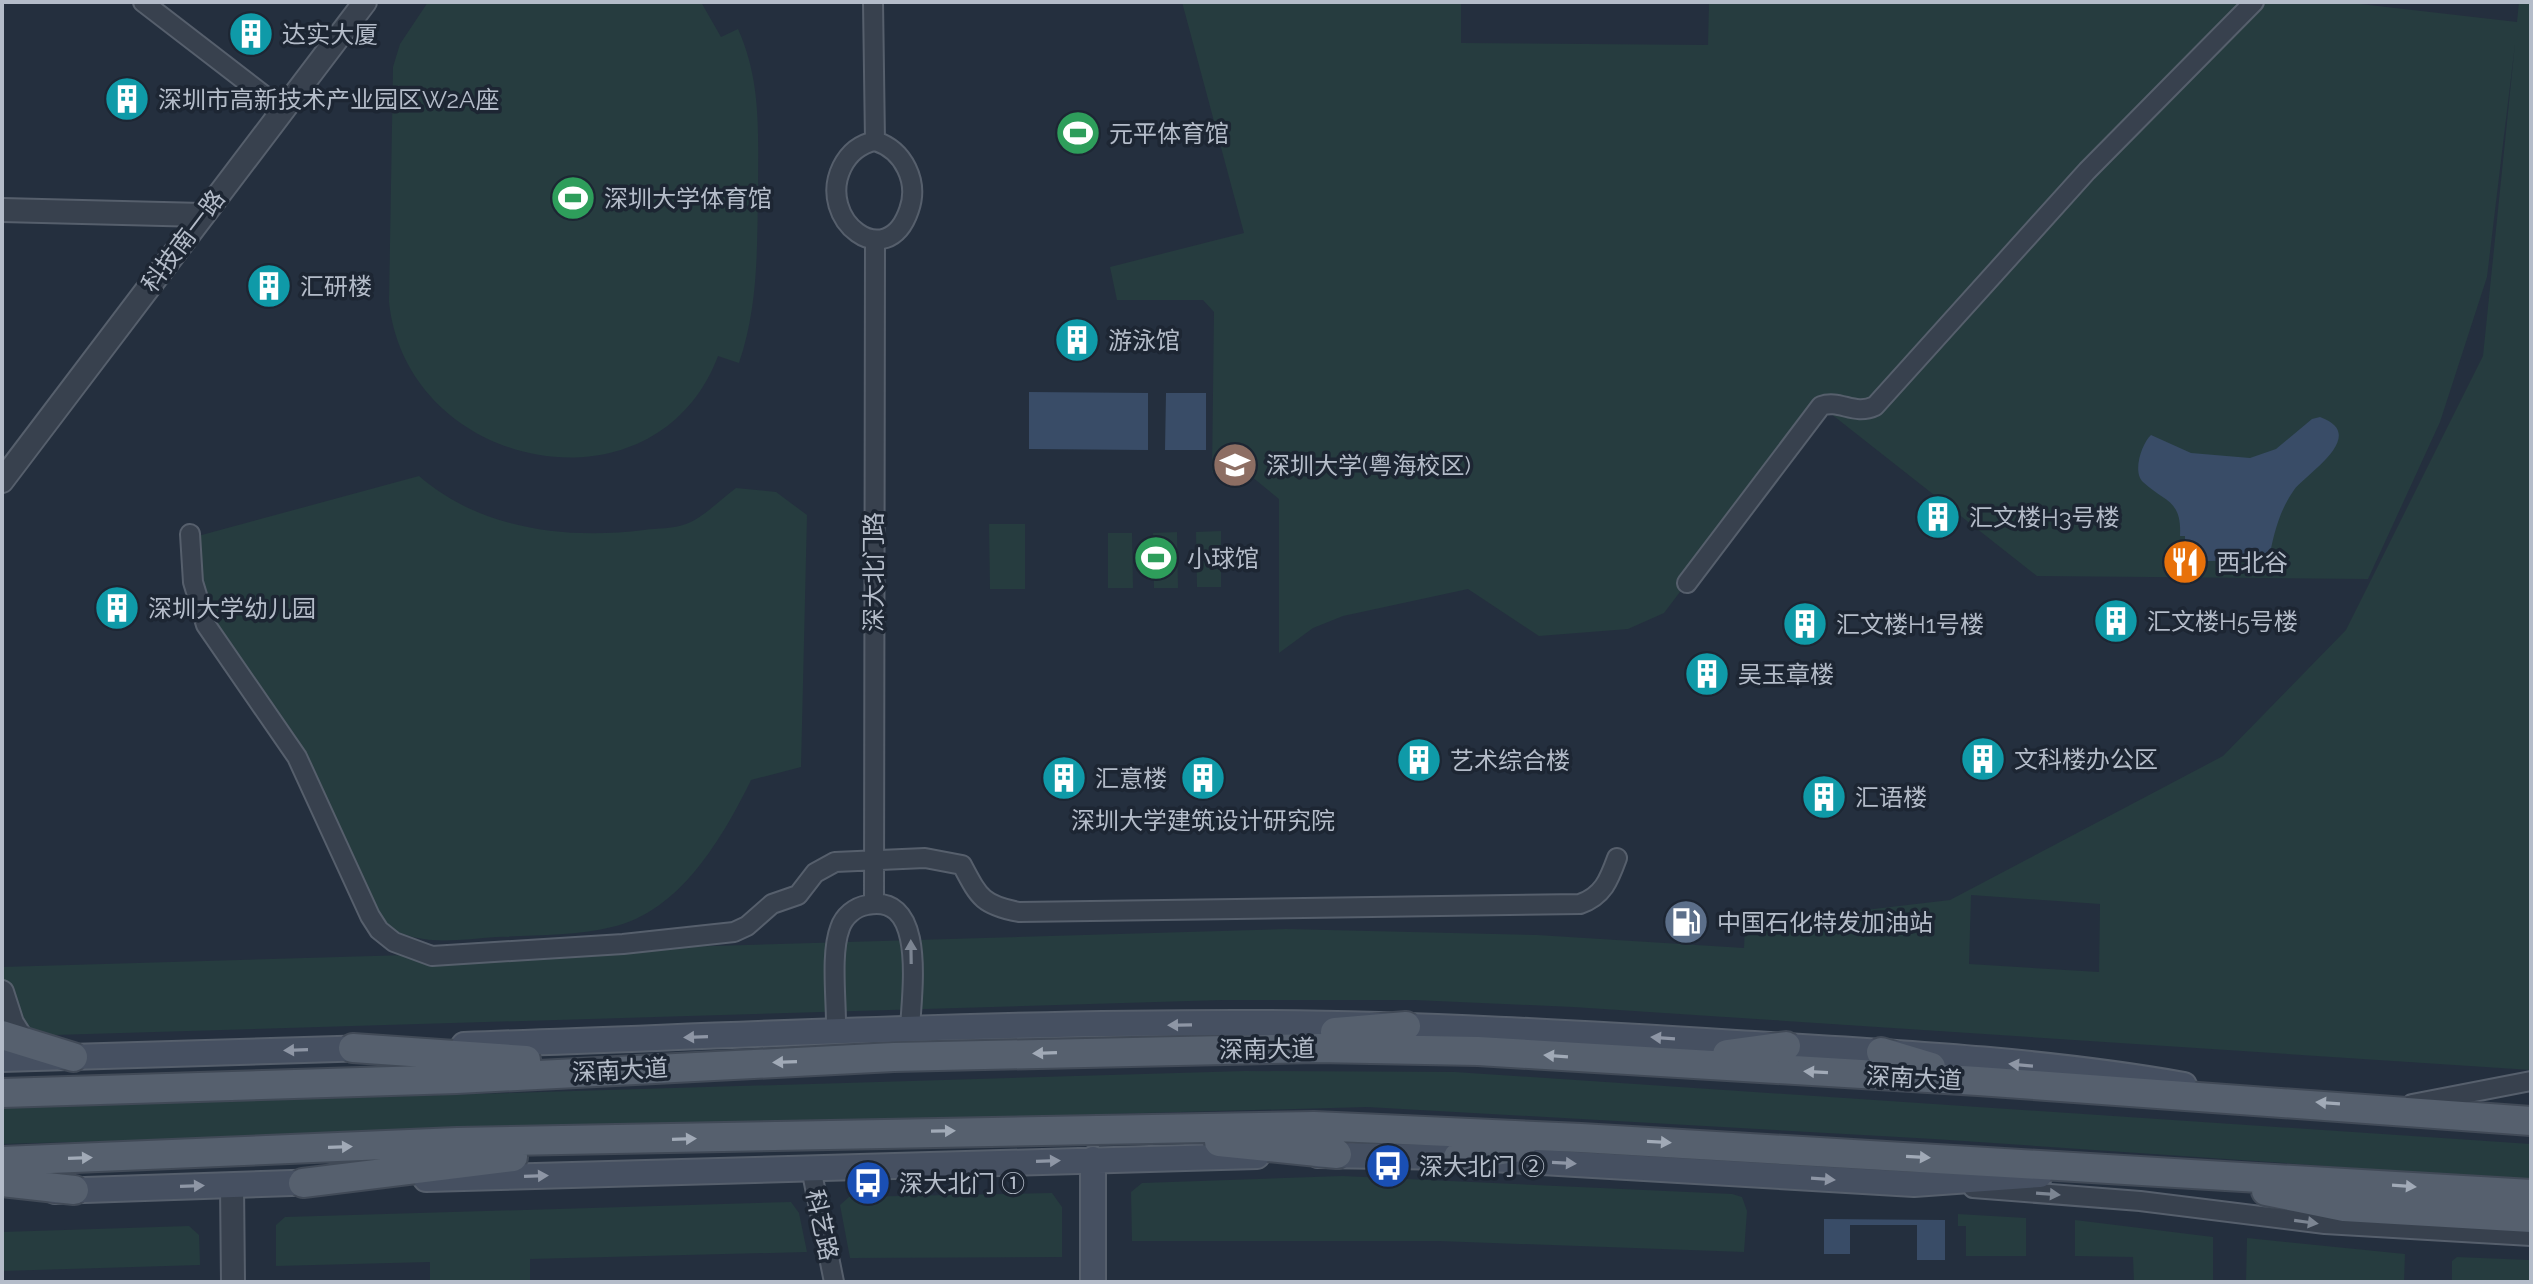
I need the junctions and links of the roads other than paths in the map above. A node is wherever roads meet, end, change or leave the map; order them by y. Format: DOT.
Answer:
graph roads {
  1 [pos="143,2"];
  2 [pos="365,2"];
  3 [pos="873,2"];
  4 [pos="2254,2"];
  5 [pos="283,110"];
  6 [pos="875,141"];
  7 [pos="2,210"];
  8 [pos="203,215"];
  9 [pos="875,240"];
  10 [pos="2,481"];
  11 [pos="190,534"];
  12 [pos="1687,583"];
  13 [pos="1617,858"];
  14 [pos="874,859"];
  15 [pos="874,904"];
  16 [pos="2,992"];
  17 [pos="1406,1026"];
  18 [pos="910,1030"];
  19 [pos="836,1033"];
  20 [pos="9,1046"];
  21 [pos="1786,1046"];
  22 [pos="353,1048"];
  23 [pos="1098,1051"];
  24 [pos="1881,1052"];
  25 [pos="73,1057"];
  26 [pos="1664,1063"];
  27 [pos="642,1068"];
  28 [pos="1978,1081"];
  29 [pos="2531,1081"];
  30 [pos="2,1093"];
  31 [pos="2265,1099"];
  32 [pos="2531,1102"];
  33 [pos="2391,1108"];
  34 [pos="2531,1121"];
  35 [pos="1075,1128"];
  36 [pos="1581,1138"];
  37 [pos="646,1141"];
  38 [pos="1337,1154"];
  39 [pos="1458,1157"];
  40 [pos="1093,1159"];
  41 [pos="2,1161"];
  42 [pos="811,1168"];
  43 [pos="2130,1169"];
  44 [pos="2175,1171"];
  45 [pos="2,1182"];
  46 [pos="303,1183"];
  47 [pos="1914,1184"];
  48 [pos="232,1185"];
  49 [pos="74,1190"];
  50 [pos="2,1193"];
  51 [pos="2531,1194"];
  52 [pos="2531,1218"];
  53 [pos="2531,1236"];
  54 [pos="233,1282"];
  55 [pos="834,1282"];
  56 [pos="1093,1282"];
  1 -- 5 [label="street"];
  2 -- 5 [label="street, 科技南一路"];
  3 -- 6 [label="street"];
  4 -- 12 [label="street"];
  5 -- 8 [label="street, 科技南一路"];
  6 -- 9 [label="street"];
  6 -- 9 [label="street"];
  7 -- 8 [label="street"];
  8 -- 10 [label="street, 科技南一路"];
  9 -- 14 [label="street, 深大北门路"];
  11 -- 14 [label="street"];
  13 -- 14 [label="street"];
  14 -- 15 [label="street, 深大北门路"];
  18 -- 15 [label="street, one-way"];
  15 -- 19 [label="street"];
  16 -- 20 [label="street"];
  17 -- 18 [label="main road, one-way"];
  21 -- 17 [label="main road, one-way"];
  17 -- 23 [label="main road"];
  18 -- 19 [label="main road"];
  19 -- 22 [label="main road, one-way"];
  20 -- 25 [label="main road"];
  21 -- 24 [label="main road"];
  21 -- 26 [label="main road"];
  22 -- 25 [label="main road, one-way"];
  22 -- 27 [label="main road"];
  26 -- 23 [label="main road, 深南大道, one-way"];
  23 -- 27 [label="main road, 深南大道, one-way"];
  24 -- 28 [label="main road"];
  31 -- 24 [label="main road, one-way"];
  28 -- 26 [label="main road, 深南大道, one-way"];
  27 -- 30 [label="main road, 深南大道"];
  28 -- 31 [label="main road, 深南大道"];
  29 -- 33 [label="street"];
  33 -- 31 [label="main road, 深南大道, one-way"];
  32 -- 33 [label="main road"];
  33 -- 34 [label="main road, 深南大道"];
  35 -- 36 [label="main road"];
  37 -- 35 [label="main road, one-way"];
  35 -- 38 [label="main road"];
  36 -- 39 [label="main road"];
  36 -- 43 [label="main road, one-way"];
  41 -- 37 [label="main road, one-way"];
  37 -- 46 [label="main road"];
  38 -- 39 [label="main road"];
  38 -- 40 [label="main road"];
  39 -- 47 [label="main road, one-way"];
  42 -- 40 [label="main road, one-way"];
  40 -- 56 [label="main road"];
  46 -- 42 [label="main road, one-way"];
  42 -- 55 [label="street, 科艺路"];
  43 -- 44 [label="main road"];
  43 -- 47 [label="main road"];
  44 -- 51 [label="main road, one-way"];
  44 -- 52 [label="main road"];
  45 -- 49 [label="main road"];
  46 -- 48 [label="main road"];
  47 -- 53 [label="street, one-way"];
  49 -- 48 [label="main road, one-way"];
  48 -- 54 [label="street"];
  49 -- 50 [label="main road"];
}
